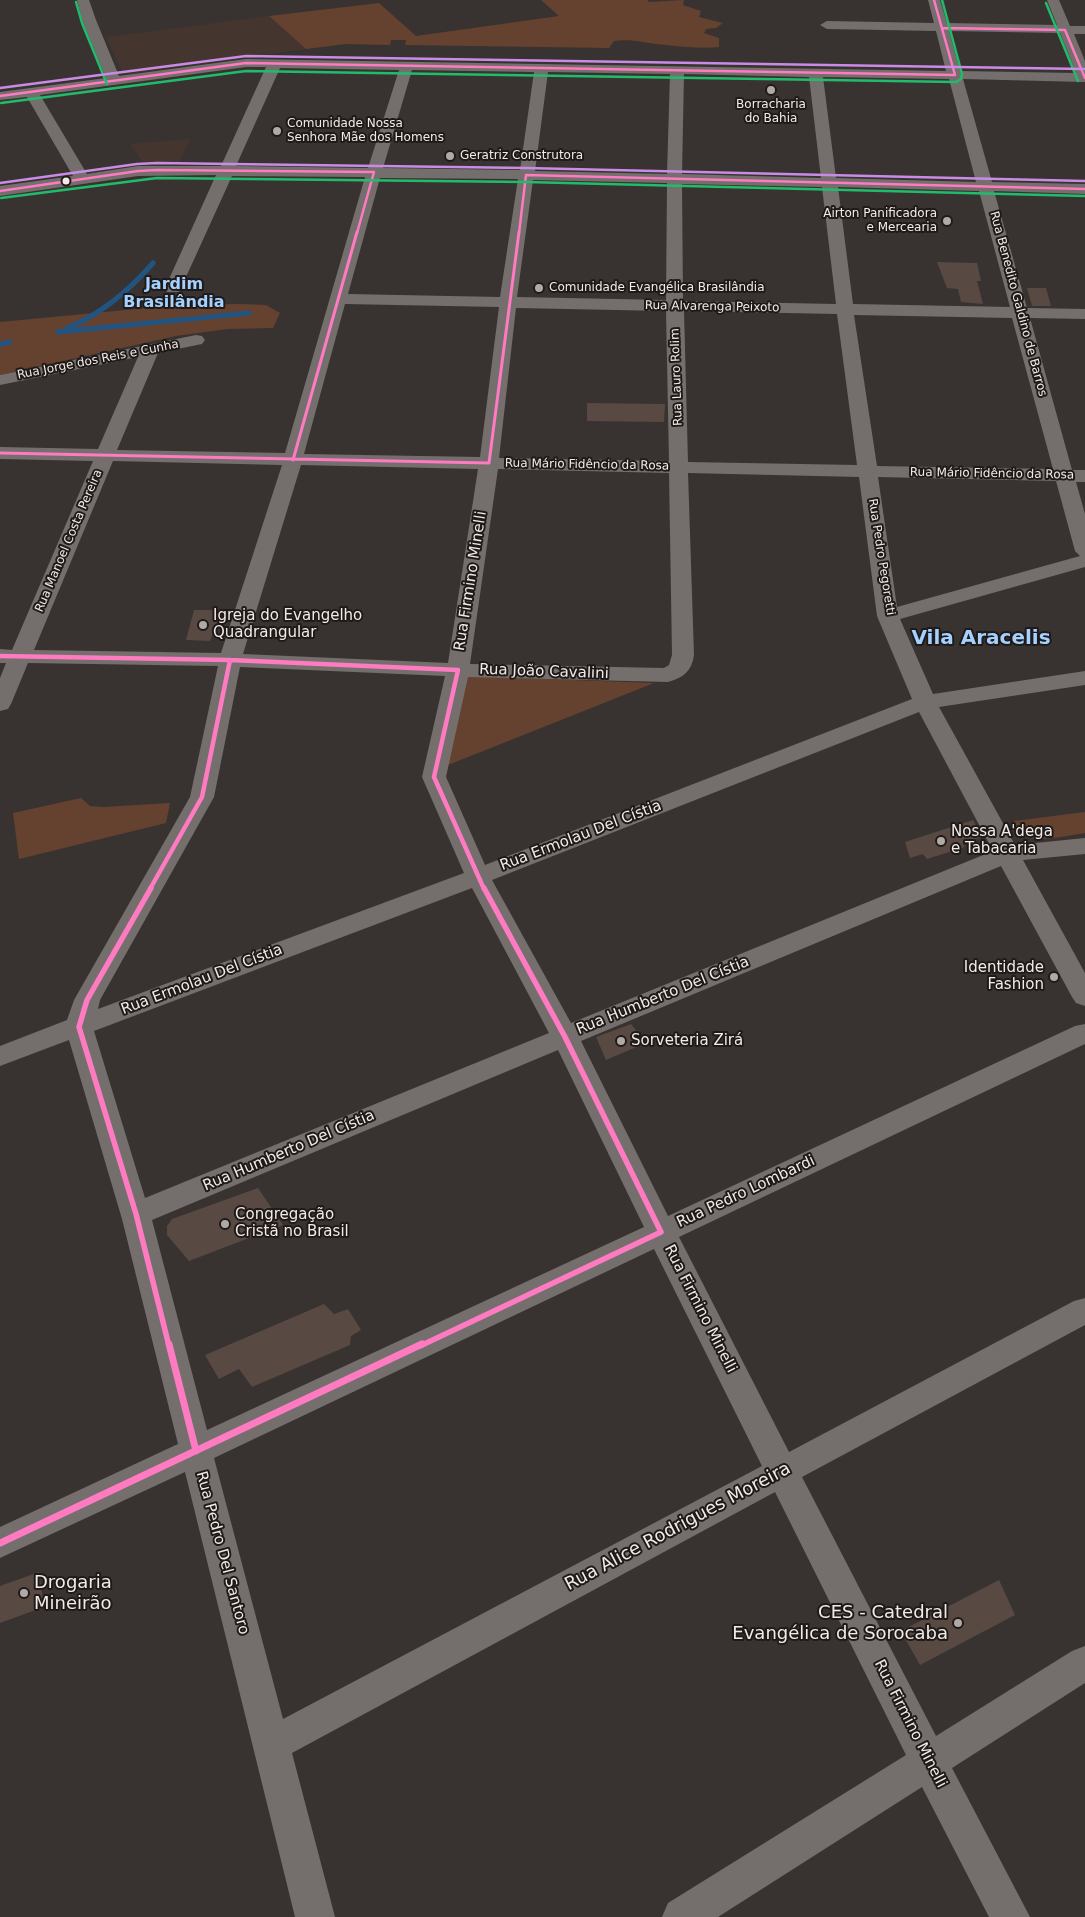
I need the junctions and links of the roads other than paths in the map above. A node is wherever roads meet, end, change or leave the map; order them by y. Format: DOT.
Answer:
graph roads {
  1 [pos="83,0"];
  2 [pos="934,0"];
  3 [pos="1053,0"];
  4 [pos="827,26"];
  5 [pos="942,28"];
  6 [pos="1064,30"];
  7 [pos="1085,30"];
  8 [pos="275,63"];
  9 [pos="407,65"];
  10 [pos="542,68"];
  11 [pos="678,70"];
  12 [pos="816,73"];
  13 [pos="955,75"];
  14 [pos="1085,77"];
  15 [pos="114,81"];
  16 [pos="31,86"];
  17 [pos="0,96"];
  18 [pos="226,170"];
  19 [pos="374,172"];
  20 [pos="526,175"];
  21 [pos="82,178"];
  22 [pos="674,178"];
  23 [pos="829,182"];
  24 [pos="985,186"];
  25 [pos="1085,189"];
  26 [pos="0,191"];
  27 [pos="173,288"];
  28 [pos="339,298"];
  29 [pos="508,302"];
  30 [pos="674,306"];
  31 [pos="845,310"];
  32 [pos="1020,313"];
  33 [pos="1085,314"];
  34 [pos="196,340"];
  35 [pos="150,350"];
  36 [pos="0,380"];
  37 [pos="0,453"];
  38 [pos="105,456"];
  39 [pos="293,460"];
  40 [pos="489,463"];
  41 [pos="679,466"];
  42 [pos="868,471"];
  43 [pos="1064,475"];
  44 [pos="1085,476"];
  45 [pos="1085,551"];
  46 [pos="1085,561"];
  47 [pos="888,616"];
  48 [pos="10,657"];
  49 [pos="230,660"];
  50 [pos="458,670"];
  51 [pos="668,675"];
  52 [pos="1085,678"];
  53 [pos="925,702"];
  54 [pos="0,704"];
  55 [pos="1085,846"];
  56 [pos="1007,854"];
  57 [pos="478,877"];
  58 [pos="1085,997"];
  59 [pos="79,1027"];
  60 [pos="1085,1033"];
  61 [pos="565,1037"];
  62 [pos="0,1056"];
  63 [pos="136,1214"];
  64 [pos="661,1232"];
  65 [pos="1085,1310"];
  66 [pos="196,1451"];
  67 [pos="783,1471"];
  68 [pos="0,1543"];
  69 [pos="1085,1663"];
  70 [pos="272,1744"];
  71 [pos="929,1762"];
  72 [pos="315,1917"];
  73 [pos="682,1917"];
  74 [pos="1010,1917"];
  1 -- 15 [label="street"];
  2 -- 5 [label="street, Rua Benedito Galdino de Barros"];
  3 -- 6 [label="street"];
  4 -- 5 [label="street"];
  5 -- 6 [label="street"];
  5 -- 13 [label="street, Rua Benedito Galdino de Barros"];
  6 -- 7 [label="street"];
  6 -- 14 [label="street"];
  8 -- 9 [label="street"];
  8 -- 15 [label="street"];
  8 -- 18 [label="street"];
  9 -- 10 [label="street"];
  9 -- 19 [label="street"];
  10 -- 11 [label="street"];
  10 -- 20 [label="street, Rua Firmino Minelli"];
  11 -- 12 [label="street"];
  11 -- 22 [label="street, Rua Lauro Rolim"];
  12 -- 13 [label="street"];
  12 -- 23 [label="street, Rua Pedro Pegoretti"];
  13 -- 14 [label="street"];
  13 -- 24 [label="street, Rua Benedito Galdino de Barros"];
  15 -- 16 [label="street"];
  16 -- 17 [label="street"];
  16 -- 21 [label="street"];
  18 -- 19 [label="street"];
  18 -- 21 [label="street"];
  18 -- 27 [label="street"];
  19 -- 20 [label="street"];
  19 -- 28 [label="street"];
  20 -- 22 [label="street"];
  20 -- 29 [label="street, Rua Firmino Minelli"];
  21 -- 26 [label="street"];
  22 -- 23 [label="street"];
  22 -- 30 [label="street, Rua Lauro Rolim"];
  23 -- 24 [label="street"];
  23 -- 31 [label="street, Rua Pedro Pegoretti"];
  24 -- 25 [label="street"];
  24 -- 32 [label="street, Rua Benedito Galdino de Barros"];
  28 -- 29 [label="street, Rua Alvarenga Peixoto"];
  28 -- 39 [label="street"];
  29 -- 30 [label="street, Rua Alvarenga Peixoto"];
  29 -- 40 [label="street, Rua Firmino Minelli"];
  30 -- 31 [label="street, Rua Alvarenga Peixoto"];
  30 -- 41 [label="street, Rua Lauro Rolim"];
  31 -- 32 [label="street, Rua Alvarenga Peixoto"];
  31 -- 42 [label="street, Rua Pedro Pegoretti"];
  32 -- 33 [label="street, Rua Alvarenga Peixoto"];
  32 -- 43 [label="street, Rua Benedito Galdino de Barros"];
  34 -- 35 [label="street, Rua Jorge dos Reis e Cunha"];
  35 -- 36 [label="street, Rua Jorge dos Reis e Cunha"];
  35 -- 38 [label="street, Rua Manoel Costa Pereira"];
  37 -- 38 [label="street, Rua Mário Fidêncio da Rosa"];
  38 -- 39 [label="street, Rua Mário Fidêncio da Rosa"];
  38 -- 48 [label="street, Rua Manoel Costa Pereira"];
  39 -- 40 [label="street, Rua Mário Fidêncio da Rosa"];
  39 -- 49 [label="street"];
  40 -- 41 [label="street, Rua Mário Fidêncio da Rosa"];
  40 -- 50 [label="street, Rua Firmino Minelli"];
  41 -- 42 [label="street, Rua Mário Fidêncio da Rosa"];
  41 -- 51 [label="street, Rua Lauro Rolim"];
  42 -- 43 [label="street, Rua Mário Fidêncio da Rosa"];
  42 -- 47 [label="street, Rua Pedro Pegoretti"];
  43 -- 44 [label="street, Rua Mário Fidêncio da Rosa"];
  43 -- 45 [label="street, Rua Benedito Galdino de Barros"];
  46 -- 47 [label="street"];
  47 -- 53 [label="street, Rua Pedro Pegoretti"];
  48 -- 49 [label="street, Rua João Cavalini"];
  48 -- 54 [label="street, Rua Manoel Costa Pereira"];
  49 -- 50 [label="street, Rua João Cavalini"];
  49 -- 59 [label="street"];
  50 -- 51 [label="street, Rua João Cavalini"];
  50 -- 57 [label="street, Rua Firmino Minelli"];
  52 -- 53 [label="street, Rua Ermolau Del Cístia"];
  53 -- 56 [label="street, Rua Pedro Pegoretti"];
  53 -- 57 [label="street, Rua Ermolau Del Cístia"];
  55 -- 56 [label="street, Rua Humberto Del Cístia"];
  56 -- 58 [label="street, Rua Pedro Pegoretti"];
  56 -- 61 [label="street, Rua Humberto Del Cístia"];
  57 -- 59 [label="street, Rua Ermolau Del Cístia"];
  57 -- 61 [label="street, Rua Firmino Minelli"];
  59 -- 62 [label="street, Rua Ermolau Del Cístia"];
  59 -- 63 [label="street, Rua Pedro Del Santoro"];
  60 -- 64 [label="street, Rua Pedro Lombardi"];
  61 -- 63 [label="street, Rua Humberto Del Cístia"];
  61 -- 64 [label="street, Rua Firmino Minelli"];
  63 -- 66 [label="street, Rua Pedro Del Santoro"];
  64 -- 66 [label="street, Rua Pedro Lombardi"];
  64 -- 67 [label="street, Rua Firmino Minelli"];
  65 -- 67 [label="street, Rua Alice Rodrigues Moreira"];
  66 -- 68 [label="street, Rua Pedro Lombardi"];
  66 -- 70 [label="street, Rua Pedro Del Santoro"];
  67 -- 70 [label="street, Rua Alice Rodrigues Moreira"];
  67 -- 71 [label="street, Rua Firmino Minelli"];
  69 -- 71 [label="street"];
  70 -- 72 [label="street, Rua Pedro Del Santoro"];
  71 -- 73 [label="street"];
  71 -- 74 [label="street, Rua Firmino Minelli"];
}
